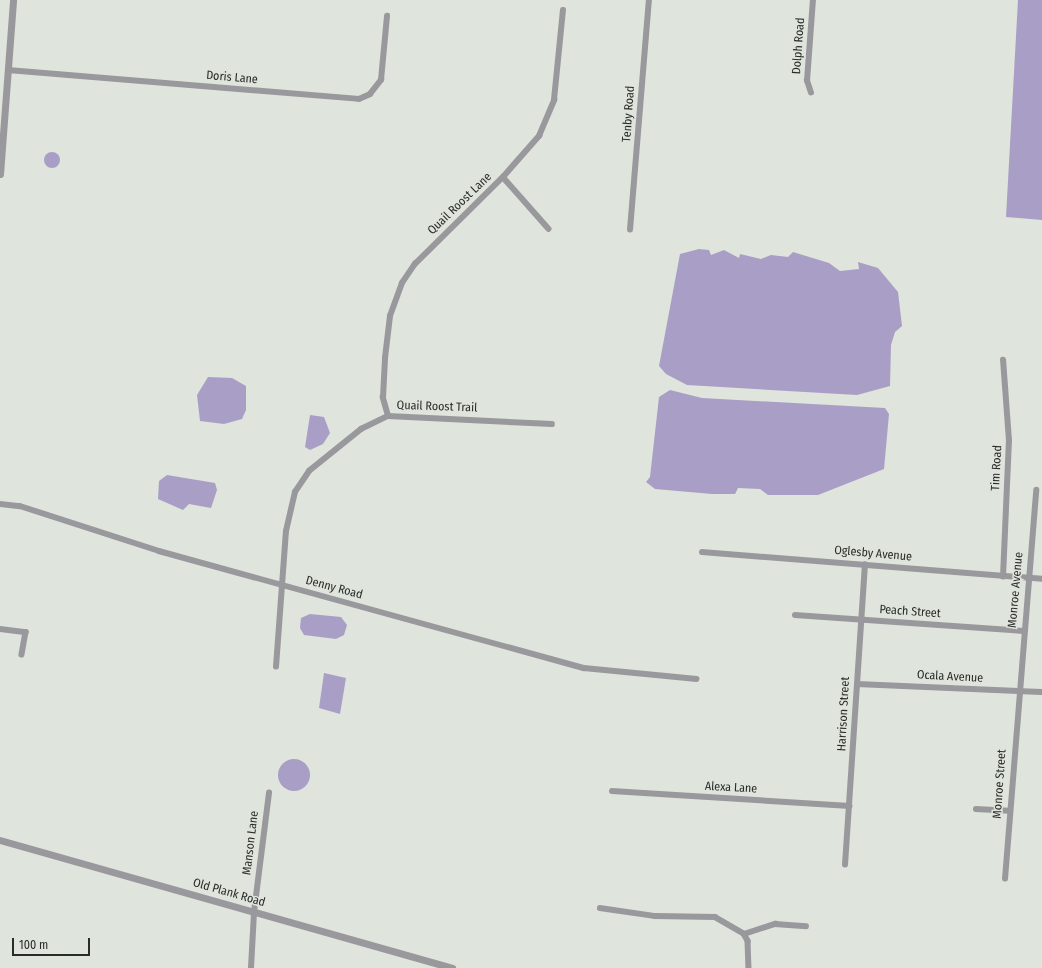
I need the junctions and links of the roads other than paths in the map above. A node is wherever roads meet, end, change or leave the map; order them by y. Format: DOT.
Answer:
graph roads {
  1 [pos="13,0"];
  2 [pos="649,0"];
  3 [pos="813,0"];
  4 [pos="563,10"];
  5 [pos="387,16"];
  6 [pos="8,70"];
  7 [pos="811,93"];
  8 [pos="1,150"];
  9 [pos="0,174"];
  10 [pos="503,177"];
  11 [pos="549,229"];
  12 [pos="630,230"];
  13 [pos="1003,360"];
  14 [pos="388,416"];
  15 [pos="552,424"];
  16 [pos="1036,490"];
  17 [pos="0,504"];
  18 [pos="702,552"];
  19 [pos="865,565"];
  20 [pos="1003,577"];
  21 [pos="1028,579"];
  22 [pos="1042,579"];
  23 [pos="281,585"];
  24 [pos="794,615"];
  25 [pos="861,620"];
  26 [pos="0,629"];
  27 [pos="1024,631"];
  28 [pos="22,655"];
  29 [pos="276,667"];
  30 [pos="696,679"];
  31 [pos="857,684"];
  32 [pos="1018,691"];
  33 [pos="1042,692"];
  34 [pos="612,792"];
  35 [pos="269,793"];
  36 [pos="850,806"];
  37 [pos="976,809"];
  38 [pos="1009,811"];
  39 [pos="0,840"];
  40 [pos="845,865"];
  41 [pos="1005,879"];
  42 [pos="600,908"];
  43 [pos="254,912"];
  44 [pos="806,926"];
  45 [pos="744,934"];
  46 [pos="251,968"];
  47 [pos="452,968"];
  48 [pos="750,968"];
  1 -- 6 [label="street"];
  2 -- 12 [label="street, Tenby Road"];
  3 -- 7 [label="street, Dolph Road"];
  4 -- 10 [label="street, Quail Roost Lane"];
  5 -- 6 [label="street, Doris Lane"];
  6 -- 8 [label="street"];
  8 -- 9 [label="street"];
  10 -- 11 [label="street"];
  10 -- 14 [label="street, Quail Roost Lane"];
  13 -- 20 [label="street, Tim Road"];
  14 -- 15 [label="street, Quail Roost Trail"];
  14 -- 23 [label="street, Quail Roost Trail"];
  16 -- 21 [label="street, Monroe Avenue"];
  17 -- 23 [label="street, Denny Road"];
  18 -- 19 [label="street, Oglesby Avenue"];
  19 -- 20 [label="street, Oglesby Avenue"];
  19 -- 25 [label="street, Harrison Street"];
  20 -- 21 [label="street, Oglesby Avenue"];
  21 -- 22 [label="street, Oglesby Avenue"];
  21 -- 27 [label="street, Monroe Avenue"];
  23 -- 29 [label="street"];
  23 -- 30 [label="street, Denny Road"];
  24 -- 25 [label="street, Peach Street"];
  25 -- 27 [label="street, Peach Street"];
  25 -- 31 [label="street, Harrison Street"];
  26 -- 28 [label="street"];
  27 -- 32 [label="street, Monroe Avenue"];
  31 -- 32 [label="street, Ocala Avenue"];
  31 -- 36 [label="street, Harrison Street"];
  32 -- 33 [label="street, Ocala Avenue"];
  32 -- 38 [label="street, Monroe Street"];
  34 -- 36 [label="street, Alexa Lane"];
  35 -- 43 [label="street, Manson Lane"];
  36 -- 40 [label="street, Harrison Street"];
  37 -- 38 [label="street"];
  38 -- 41 [label="street, Monroe Street"];
  39 -- 43 [label="street, Old Plank Road"];
  42 -- 45 [label="street"];
  43 -- 46 [label="street, Manson Lane"];
  43 -- 47 [label="street, Old Plank Road"];
  44 -- 45 [label="street"];
  45 -- 48 [label="street"];
}
